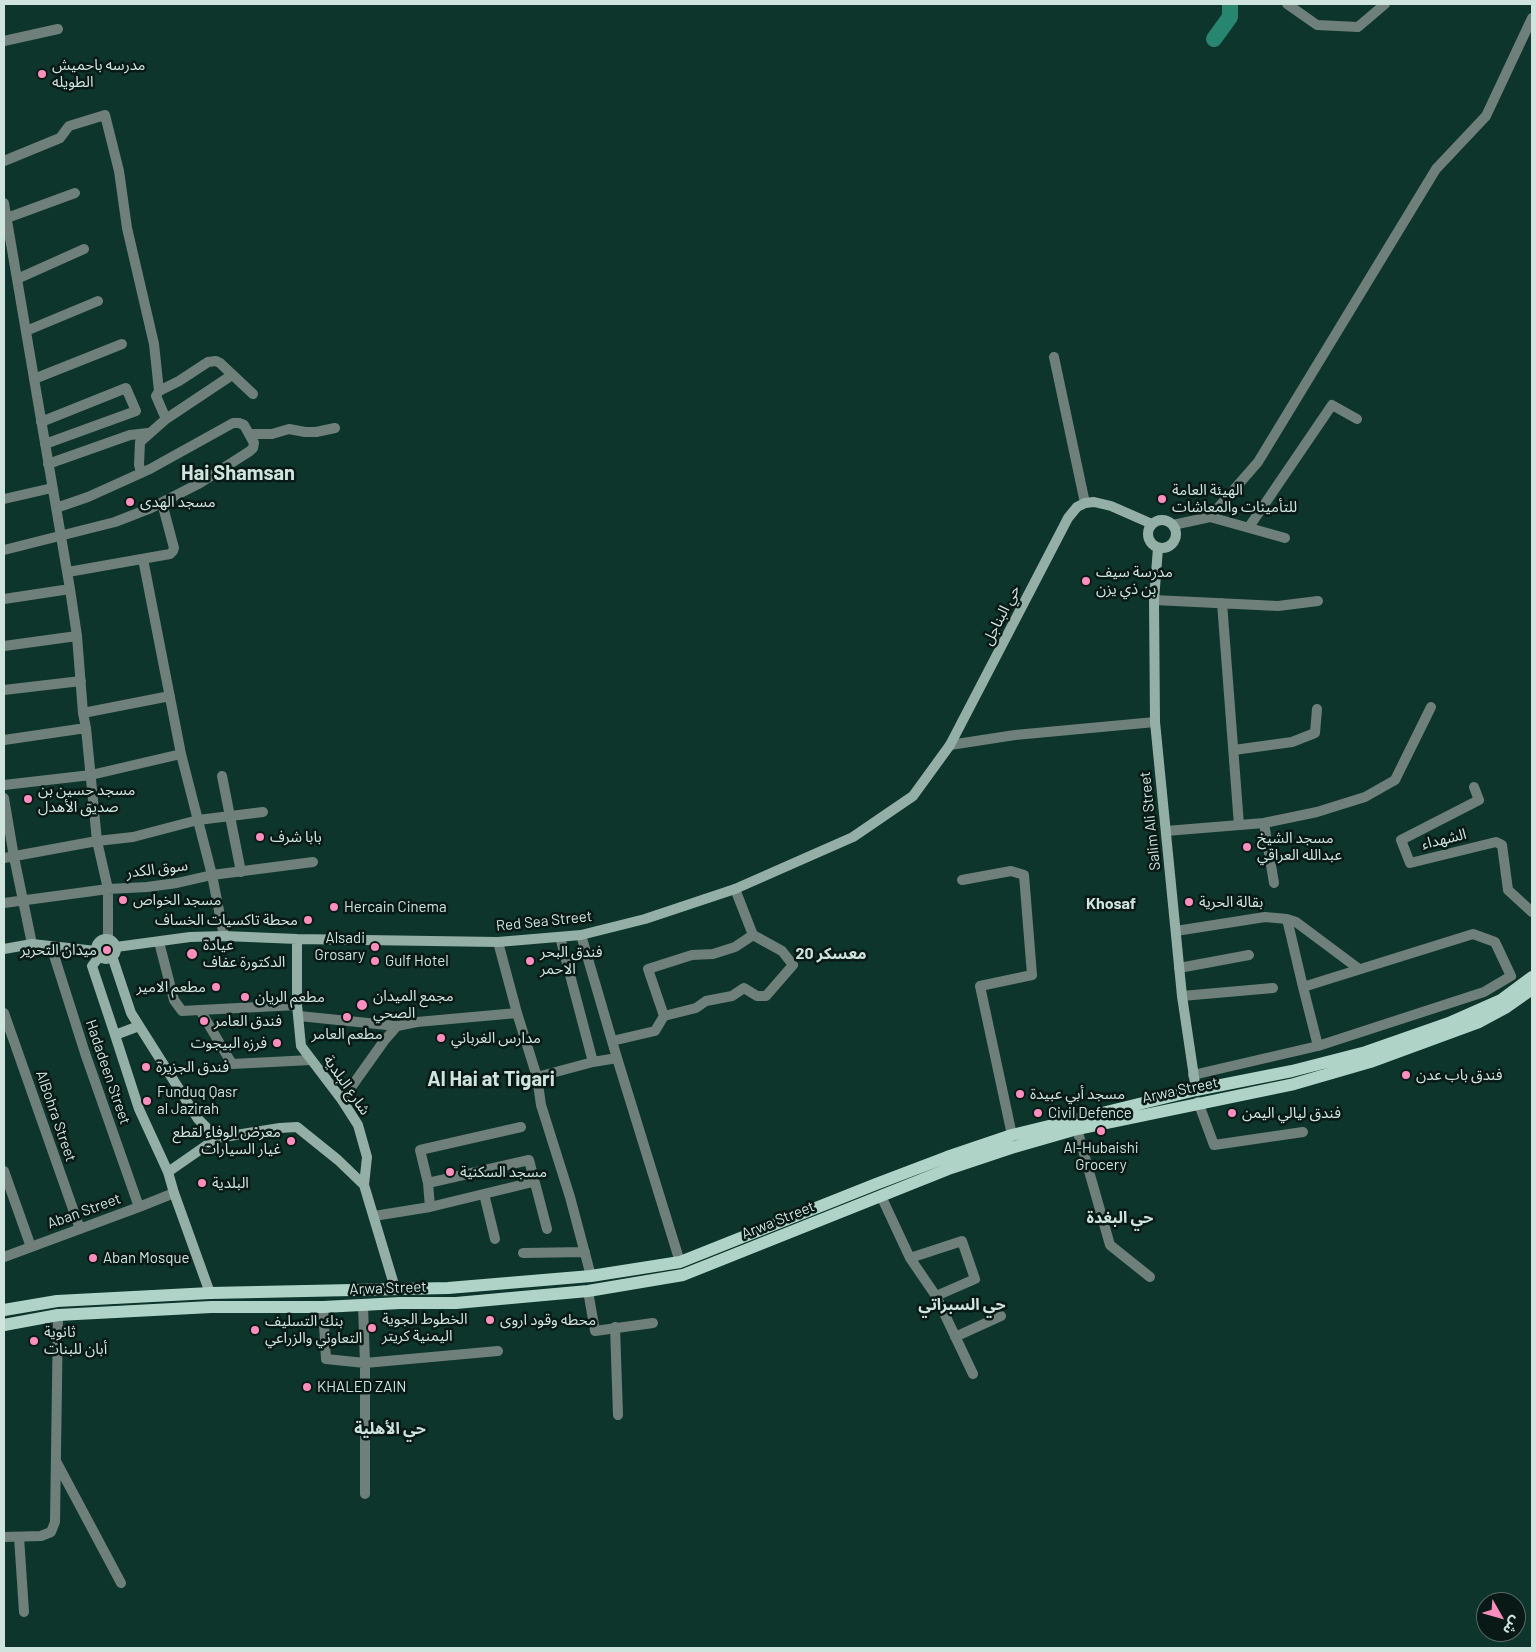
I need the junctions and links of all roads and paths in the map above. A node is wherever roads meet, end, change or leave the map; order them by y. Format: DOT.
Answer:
graph roads {
  1 [pos="1287,4"];
  2 [pos="1385,4"];
  3 [pos="1532,18"];
  4 [pos="58,29"];
  5 [pos="4,41"];
  6 [pos="4,161"];
  7 [pos="75,193"];
  8 [pos="4,203"];
  9 [pos="7,218"];
  10 [pos="84,249"];
  11 [pos="17,279"];
  12 [pos="98,301"];
  13 [pos="26,331"];
  14 [pos="122,344"];
  15 [pos="1054,357"];
  16 [pos="232,375"];
  17 [pos="34,379"];
  18 [pos="159,391"];
  19 [pos="253,394"];
  20 [pos="166,420"];
  21 [pos="1357,420"];
  22 [pos="41,422"];
  23 [pos="335,428"];
  24 [pos="148,433"];
  25 [pos="249,434"];
  26 [pos="45,444"];
  27 [pos="48,464"];
  28 [pos="141,472"];
  29 [pos="52,488"];
  30 [pos="4,499"];
  31 [pos="162,503"];
  32 [pos="1085,503"];
  33 [pos="56,508"];
  34 [pos="1210,517"];
  35 [pos="1152,524"];
  36 [pos="1173,525"];
  37 [pos="1249,528"];
  38 [pos="60,535"];
  39 [pos="1285,538"];
  40 [pos="1158,548"];
  41 [pos="4,550"];
  42 [pos="142,559"];
  43 [pos="68,572"];
  44 [pos="70,589"];
  45 [pos="4,598"];
  46 [pos="1154,600"];
  47 [pos="1318,601"];
  48 [pos="1222,603"];
  49 [pos="76,636"];
  50 [pos="4,646"];
  51 [pos="81,681"];
  52 [pos="4,690"];
  53 [pos="170,696"];
  54 [pos="1431,707"];
  55 [pos="1317,709"];
  56 [pos="83,713"];
  57 [pos="1155,722"];
  58 [pos="86,728"];
  59 [pos="4,740"];
  60 [pos="950,745"];
  61 [pos="1234,750"];
  62 [pos="181,754"];
  63 [pos="91,775"];
  64 [pos="222,776"];
  65 [pos="4,785"];
  66 [pos="1474,787"];
  67 [pos="4,798"];
  68 [pos="263,812"];
  69 [pos="230,816"];
  70 [pos="198,820"];
  71 [pos="1264,823"];
  72 [pos="1239,825"];
  73 [pos="1166,831"];
  74 [pos="97,841"];
  75 [pos="9,857"];
  76 [pos="313,862"];
  77 [pos="241,872"];
  78 [pos="212,875"];
  79 [pos="962,880"];
  80 [pos="1274,883"];
  81 [pos="108,889"];
  82 [pos="735,889"];
  83 [pos="24,900"];
  84 [pos="4,903"];
  85 [pos="1532,912"];
  86 [pos="1287,919"];
  87 [pos="1176,931"];
  88 [pos="581,935"];
  89 [pos="753,935"];
  90 [pos="224,936"];
  91 [pos="560,937"];
  92 [pos="297,939"];
  93 [pos="159,942"];
  94 [pos="498,942"];
  95 [pos="32,944"];
  96 [pos="51,946"];
  97 [pos="112,947"];
  98 [pos="4,949"];
  99 [pos="98,954"];
  100 [pos="1249,955"];
  101 [pos="1179,968"];
  102 [pos="1359,969"];
  103 [pos="1532,977"];
  104 [pos="1303,987"];
  105 [pos="1273,988"];
  106 [pos="1532,989"];
  107 [pos="1182,996"];
  108 [pos="297,1005"];
  109 [pos="200,1010"];
  110 [pos="4,1013"];
  111 [pos="517,1013"];
  112 [pos="299,1016"];
  113 [pos="664,1016"];
  114 [pos="139,1026"];
  115 [pos="397,1026"];
  116 [pos="114,1035"];
  117 [pos="612,1041"];
  118 [pos="1318,1046"];
  119 [pos="617,1058"];
  120 [pos="311,1060"];
  121 [pos="594,1062"];
  122 [pos="1193,1075"];
  123 [pos="537,1076"];
  124 [pos="1196,1090"];
  125 [pos="342,1100"];
  126 [pos="1198,1102"];
  127 [pos="520,1127"];
  128 [pos="1077,1128"];
  129 [pos="1303,1132"];
  130 [pos="1012,1135"];
  131 [pos="217,1138"];
  132 [pos="4,1171"];
  133 [pos="168,1172"];
  134 [pos="533,1182"];
  135 [pos="428,1183"];
  136 [pos="364,1185"];
  137 [pos="879,1190"];
  138 [pos="174,1193"];
  139 [pos="484,1194"];
  140 [pos="139,1207"];
  141 [pos="430,1207"];
  142 [pos="374,1216"];
  143 [pos="80,1229"];
  144 [pos="547,1230"];
  145 [pos="495,1238"];
  146 [pos="31,1247"];
  147 [pos="584,1252"];
  148 [pos="522,1253"];
  149 [pos="4,1257"];
  150 [pos="910,1258"];
  151 [pos="680,1262"];
  152 [pos="683,1275"];
  153 [pos="591,1276"];
  154 [pos="1150,1277"];
  155 [pos="395,1288"];
  156 [pos="588,1291"];
  157 [pos="210,1293"];
  158 [pos="936,1296"];
  159 [pos="57,1301"];
  160 [pos="400,1303"];
  161 [pos="363,1305"];
  162 [pos="211,1306"];
  163 [pos="323,1307"];
  164 [pos="4,1310"];
  165 [pos="58,1315"];
  166 [pos="1001,1316"];
  167 [pos="652,1323"];
  168 [pos="4,1325"];
  169 [pos="615,1327"];
  170 [pos="956,1337"];
  171 [pos="498,1351"];
  172 [pos="365,1363"];
  173 [pos="973,1374"];
  174 [pos="618,1415"];
  175 [pos="55,1460"];
  176 [pos="365,1494"];
  177 [pos="4,1537"];
  178 [pos="19,1537"];
  179 [pos="121,1583"];
  180 [pos="24,1612"];
  1 -- 2 [label="street"];
  3 -- 34 [label="street"];
  4 -- 5 [label="street"];
  6 -- 18 [label="street"];
  7 -- 9 [label="street"];
  8 -- 9 [label="street"];
  9 -- 11 [label="street"];
  10 -- 11 [label="street"];
  11 -- 13 [label="street"];
  12 -- 13 [label="street"];
  13 -- 17 [label="street"];
  14 -- 17 [label="street"];
  15 -- 32 [label="street"];
  16 -- 18 [label="street"];
  16 -- 19 [label="street"];
  16 -- 20 [label="street"];
  17 -- 22 [label="street"];
  18 -- 20 [label="street"];
  20 -- 24 [label="street"];
  21 -- 37 [label="street"];
  22 -- 26 [label="street"];
  22 -- 26 [label="street"];
  23 -- 25 [label="street"];
  24 -- 27 [label="street"];
  24 -- 28 [label="street"];
  25 -- 28 [label="street"];
  25 -- 31 [label="street"];
  26 -- 27 [label="street"];
  27 -- 29 [label="street"];
  28 -- 33 [label="street"];
  29 -- 30 [label="street"];
  29 -- 33 [label="street"];
  31 -- 38 [label="street"];
  31 -- 42 [label="street"];
  32 -- 35 [label="street"];
  32 -- 60 [label="street, حي البناجل"];
  33 -- 38 [label="street"];
  34 -- 36 [label="street"];
  34 -- 37 [label="street"];
  35 -- 36 [label="street"];
  35 -- 40 [label="street"];
  36 -- 40 [label="street"];
  37 -- 39 [label="street"];
  38 -- 41 [label="street"];
  38 -- 43 [label="street"];
  40 -- 46 [label="street, Salim Ali Street"];
  42 -- 43 [label="street"];
  42 -- 53 [label="street"];
  43 -- 44 [label="street"];
  44 -- 45 [label="street"];
  44 -- 49 [label="street"];
  46 -- 48 [label="street"];
  46 -- 57 [label="street, Salim Ali Street"];
  47 -- 48 [label="street"];
  48 -- 61 [label="street"];
  49 -- 50 [label="street"];
  49 -- 51 [label="street"];
  51 -- 52 [label="street"];
  51 -- 56 [label="street"];
  53 -- 56 [label="street"];
  53 -- 62 [label="street"];
  54 -- 71 [label="street"];
  55 -- 61 [label="street"];
  56 -- 58 [label="street"];
  57 -- 60 [label="street"];
  57 -- 73 [label="street, Salim Ali Street"];
  58 -- 59 [label="street"];
  58 -- 63 [label="street"];
  60 -- 82 [label="street, Red Sea Street"];
  61 -- 72 [label="street"];
  62 -- 63 [label="street"];
  62 -- 70 [label="street"];
  63 -- 65 [label="street"];
  63 -- 74 [label="street"];
  64 -- 69 [label="street"];
  66 -- 85 [label="street, الشهداء"];
  67 -- 75 [label="street"];
  68 -- 69 [label="street"];
  69 -- 70 [label="street"];
  69 -- 77 [label="street"];
  70 -- 74 [label="street"];
  70 -- 78 [label="street"];
  71 -- 72 [label="street"];
  71 -- 80 [label="street"];
  72 -- 73 [label="street"];
  73 -- 87 [label="street, Salim Ali Street"];
  74 -- 75 [label="street"];
  74 -- 81 [label="street"];
  75 -- 83 [label="street"];
  76 -- 77 [label="street, سوق الكدر"];
  77 -- 78 [label="street, سوق الكدر"];
  78 -- 81 [label="street, سوق الكدر"];
  78 -- 90 [label="street"];
  79 -- 130 [label="street"];
  81 -- 83 [label="street, سوق الكدر"];
  81 -- 97 [label="street"];
  82 -- 88 [label="street, Red Sea Street"];
  82 -- 89 [label="street"];
  83 -- 84 [label="street, سوق الكدر"];
  83 -- 95 [label="street"];
  86 -- 87 [label="street"];
  86 -- 102 [label="street"];
  86 -- 104 [label="street"];
  87 -- 101 [label="street, Salim Ali Street"];
  88 -- 91 [label="street, Red Sea Street"];
  88 -- 117 [label="street"];
  89 -- 113 [label="street"];
  89 -- 113 [label="street"];
  90 -- 92 [label="street, Red Sea Street"];
  90 -- 93 [label="street, Red Sea Street"];
  91 -- 94 [label="street, Red Sea Street"];
  91 -- 121 [label="street"];
  92 -- 94 [label="street, Red Sea Street"];
  92 -- 108 [label="street, شارع البلدية"];
  93 -- 97 [label="street, Red Sea Street"];
  93 -- 109 [label="street"];
  94 -- 111 [label="street"];
  95 -- 96 [label="street, Red Sea Street"];
  95 -- 98 [label="street, Red Sea Street"];
  96 -- 99 [label="street, Red Sea Street"];
  96 -- 140 [label="street, Hadadeen Street"];
  97 -- 99 [label="street, Red Sea Street"];
  97 -- 99 [label="street"];
  97 -- 114 [label="street"];
  99 -- 116 [label="street"];
  100 -- 101 [label="street"];
  101 -- 107 [label="street, Salim Ali Street"];
  102 -- 104 [label="street"];
  102 -- 118 [label="street"];
  103 -- 124 [label="main road, Arwa Street"];
  104 -- 118 [label="street"];
  105 -- 107 [label="street"];
  106 -- 126 [label="main road, Arwa Street"];
  107 -- 122 [label="street, Salim Ali Street"];
  108 -- 109 [label="street"];
  108 -- 112 [label="street, شارع البلدية"];
  109 -- 120 [label="street"];
  110 -- 143 [label="street, AlBohra Street"];
  111 -- 115 [label="street"];
  111 -- 123 [label="street"];
  112 -- 115 [label="street"];
  112 -- 120 [label="street, شارع البلدية"];
  113 -- 117 [label="street"];
  114 -- 116 [label="street"];
  114 -- 131 [label="street"];
  115 -- 125 [label="street"];
  116 -- 133 [label="street"];
  117 -- 119 [label="street"];
  118 -- 122 [label="street"];
  119 -- 121 [label="street"];
  119 -- 151 [label="street"];
  120 -- 125 [label="street, شارع البلدية"];
  121 -- 123 [label="street"];
  122 -- 124 [label="street, Salim Ali Street"];
  123 -- 147 [label="street"];
  124 -- 126 [label="main road"];
  124 -- 130 [label="main road, Arwa Street"];
  125 -- 136 [label="street, شارع البلدية"];
  126 -- 128 [label="main road, Arwa Street"];
  126 -- 129 [label="street"];
  127 -- 135 [label="street"];
  128 -- 137 [label="main road, Arwa Street"];
  128 -- 154 [label="street"];
  130 -- 137 [label="main road, Arwa Street"];
  131 -- 133 [label="street"];
  131 -- 136 [label="street"];
  132 -- 146 [label="street"];
  133 -- 138 [label="street"];
  134 -- 135 [label="street"];
  134 -- 139 [label="street"];
  134 -- 144 [label="street"];
  135 -- 141 [label="street"];
  136 -- 142 [label="street, شارع البلدية"];
  137 -- 150 [label="street"];
  137 -- 151 [label="main road, Arwa Street"];
  137 -- 152 [label="main road, Arwa Street"];
  138 -- 140 [label="street, Aban Street"];
  138 -- 157 [label="street"];
  139 -- 141 [label="street"];
  139 -- 145 [label="street"];
  140 -- 143 [label="street, Aban Street"];
  141 -- 142 [label="street"];
  142 -- 155 [label="street, شارع البلدية"];
  143 -- 146 [label="street, Aban Street"];
  146 -- 149 [label="street, Aban Street"];
  147 -- 148 [label="street"];
  147 -- 153 [label="street"];
  150 -- 158 [label="street"];
  150 -- 158 [label="street"];
  151 -- 152 [label="main road"];
  151 -- 153 [label="main road, Arwa Street"];
  152 -- 156 [label="main road, Arwa Street"];
  153 -- 155 [label="main road, Arwa Street"];
  155 -- 157 [label="main road, Arwa Street"];
  155 -- 160 [label="main road"];
  156 -- 160 [label="main road, Arwa Street"];
  156 -- 169 [label="street"];
  157 -- 159 [label="main road, Arwa Street"];
  157 -- 162 [label="main road"];
  158 -- 170 [label="street"];
  159 -- 164 [label="main road, Arwa Street"];
  159 -- 165 [label="main road"];
  160 -- 161 [label="main road, Arwa Street"];
  161 -- 163 [label="main road, Arwa Street"];
  161 -- 172 [label="street"];
  162 -- 163 [label="main road, Arwa Street"];
  162 -- 165 [label="main road, Arwa Street"];
  163 -- 172 [label="street"];
  165 -- 168 [label="main road, Arwa Street"];
  165 -- 175 [label="street"];
  166 -- 170 [label="street"];
  167 -- 169 [label="street"];
  169 -- 174 [label="street"];
  170 -- 173 [label="street"];
  171 -- 172 [label="street"];
  172 -- 176 [label="street"];
  175 -- 178 [label="street"];
  175 -- 179 [label="street"];
  177 -- 178 [label="street"];
  178 -- 180 [label="street"];
}
